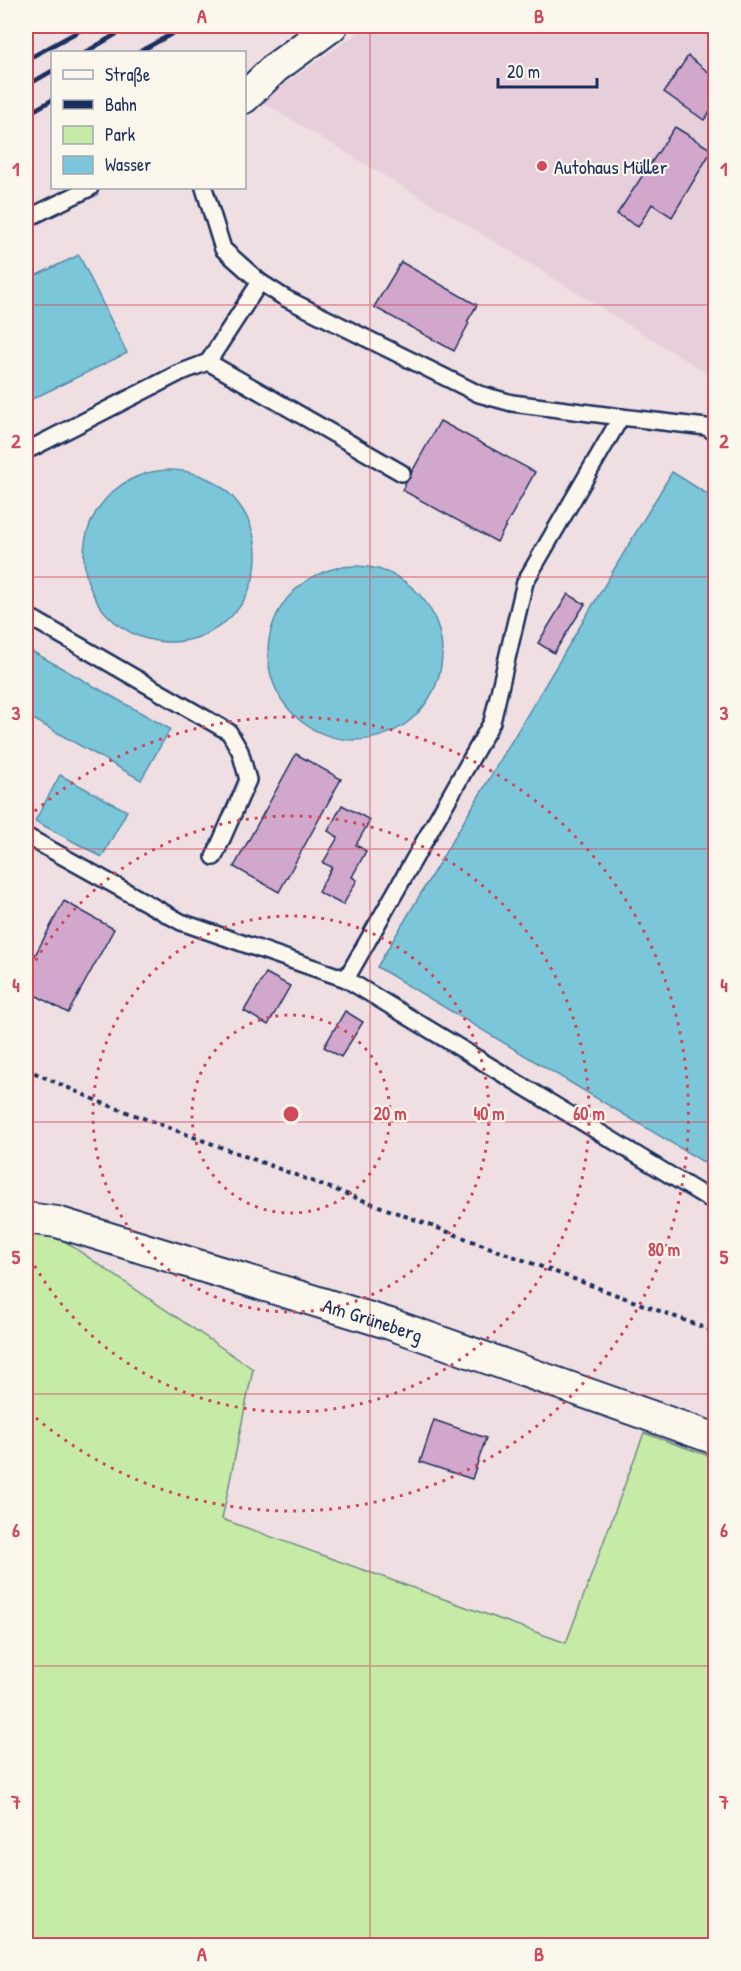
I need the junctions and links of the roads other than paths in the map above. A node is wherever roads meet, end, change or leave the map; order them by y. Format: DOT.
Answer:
graph roads {
  1 [pos="332,26"];
  2 [pos="246,96"];
  3 [pos="88,189"];
  4 [pos="204,189"];
  5 [pos="26,219"];
  6 [pos="261,282"];
  7 [pos="208,362"];
  8 [pos="621,417"];
  9 [pos="716,433"];
  10 [pos="26,451"];
  11 [pos="402,473"];
  12 [pos="26,615"];
  13 [pos="26,836"];
  14 [pos="214,857"];
  15 [pos="346,979"];
  16 [pos="716,1203"];
  17 [pos="26,1218"];
  18 [pos="716,1439"];
  1 -- 2 [label="street"];
  3 -- 5 [label="lane"];
  4 -- 6 [label="lane"];
  6 -- 7 [label="lane"];
  6 -- 8 [label="lane"];
  7 -- 10 [label="lane"];
  7 -- 11 [label="lane"];
  8 -- 9 [label="lane"];
  8 -- 15 [label="lane"];
  12 -- 14 [label="lane"];
  13 -- 15 [label="lane"];
  15 -- 16 [label="lane"];
  17 -- 18 [label="street, Am Grüneberg"];
}
